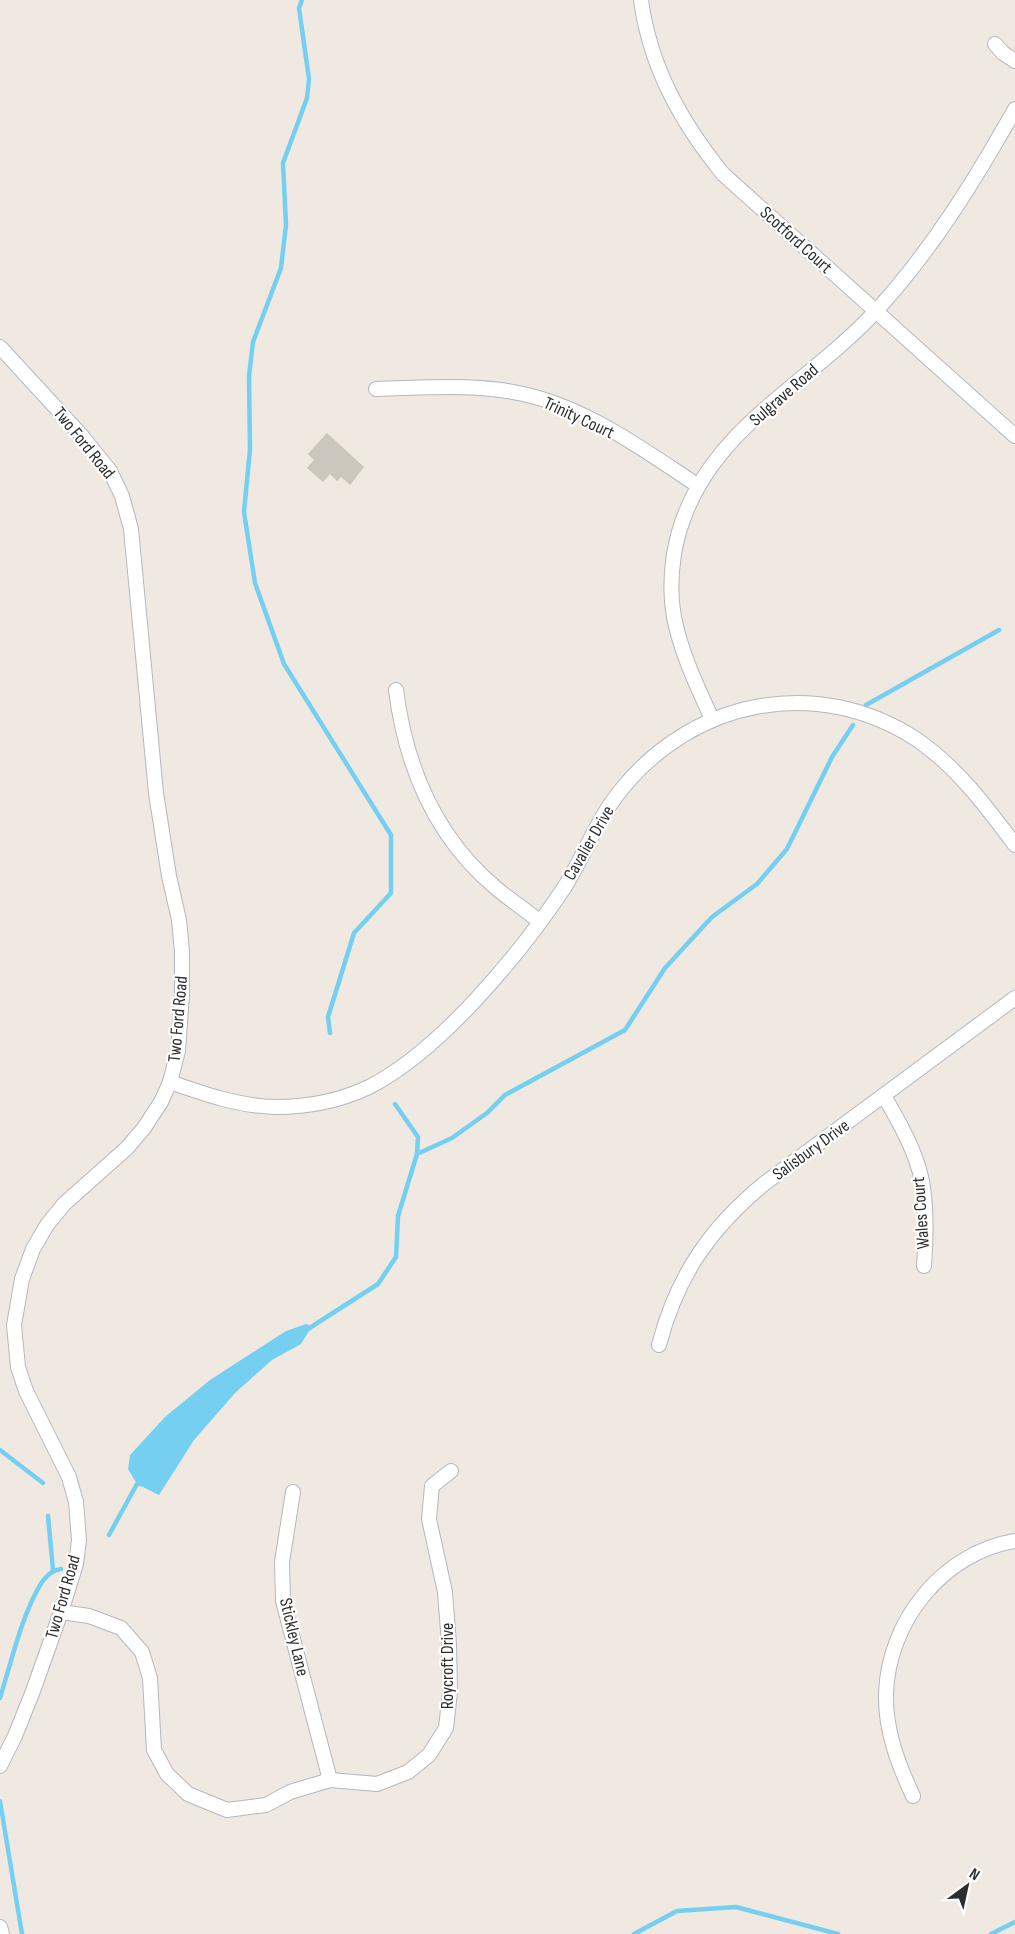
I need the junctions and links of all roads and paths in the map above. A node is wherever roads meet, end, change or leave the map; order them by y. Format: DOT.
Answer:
graph roads {
  1 [pos="641,0"];
  2 [pos="995,44"];
  3 [pos="1015,61"];
  4 [pos="1015,109"];
  5 [pos="876,311"];
  6 [pos="0,348"];
  7 [pos="376,389"];
  8 [pos="1015,436"];
  9 [pos="698,485"];
  10 [pos="396,690"];
  11 [pos="712,719"];
  12 [pos="1015,845"];
  13 [pos="540,922"];
  14 [pos="1015,999"];
  15 [pos="170,1082"];
  16 [pos="884,1096"];
  17 [pos="924,1266"];
  18 [pos="659,1345"];
  19 [pos="451,1471"];
  20 [pos="293,1492"];
  21 [pos="1015,1541"];
  22 [pos="61,1612"];
  23 [pos="0,1766"];
  24 [pos="330,1780"];
  25 [pos="913,1796"];
  26 [pos="0,1927"];
  27 [pos="2,1934"];
  1 -- 5 [label="street, Scotford Court"];
  2 -- 3 [label="street"];
  4 -- 5 [label="street, Sulgrave Road"];
  5 -- 8 [label="street, Scotford Court"];
  5 -- 9 [label="street, Sulgrave Road"];
  6 -- 15 [label="street, Two Ford Road"];
  7 -- 9 [label="street, Trinity Court"];
  9 -- 11 [label="street, Sulgrave Road"];
  10 -- 13 [label="street"];
  11 -- 12 [label="street, Cavalier Drive"];
  11 -- 13 [label="street, Cavalier Drive"];
  13 -- 15 [label="street, Cavalier Drive"];
  14 -- 16 [label="street, Salisbury Drive"];
  15 -- 22 [label="street, Two Ford Road"];
  16 -- 17 [label="street, Wales Court"];
  16 -- 18 [label="street, Salisbury Drive"];
  19 -- 24 [label="street, Roycroft Drive"];
  20 -- 24 [label="street, Stickley Lane"];
  21 -- 25 [label="street"];
  22 -- 23 [label="street, Two Ford Road"];
  22 -- 24 [label="street, Roycroft Drive"];
  26 -- 27 [label="street"];
}
